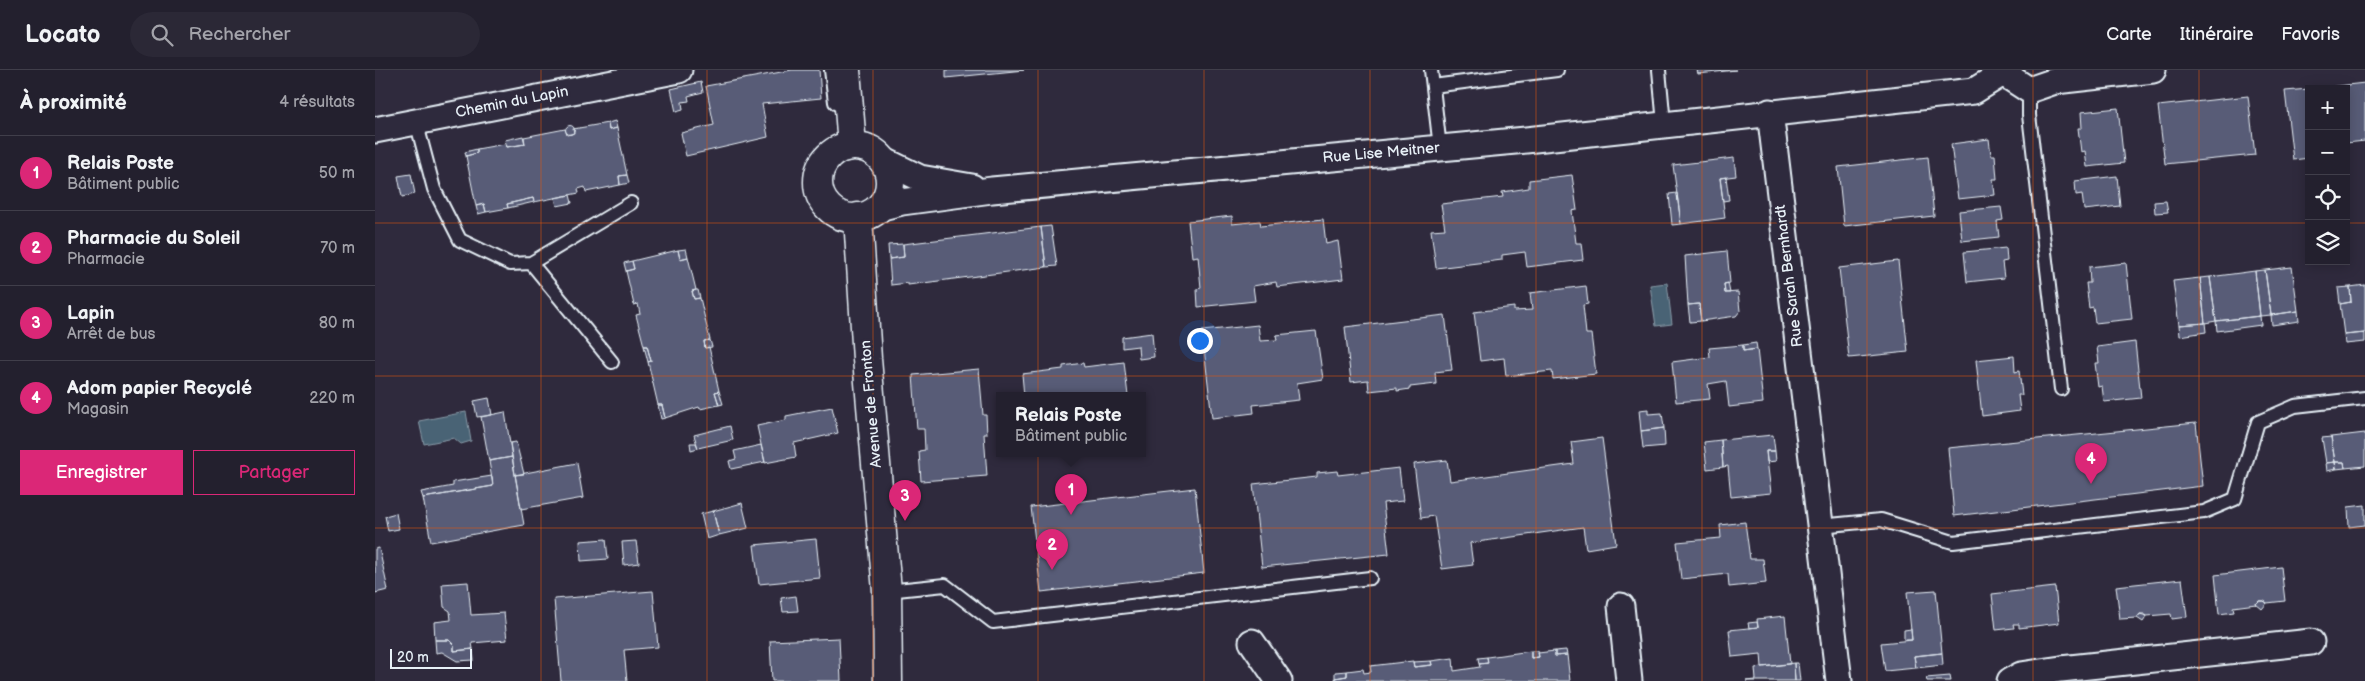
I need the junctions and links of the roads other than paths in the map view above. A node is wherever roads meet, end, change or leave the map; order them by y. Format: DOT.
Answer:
graph roads {
  1 [pos="679,70"];
  2 [pos="831,70"];
  3 [pos="846,70"];
  4 [pos="1431,70"];
  5 [pos="1557,70"];
  6 [pos="1659,70"];
  7 [pos="2153,70"];
  8 [pos="2004,72"];
  9 [pos="1433,86"];
  10 [pos="2029,90"];
  11 [pos="1770,112"];
  12 [pos="849,113"];
  13 [pos="416,121"];
  14 [pos="1664,124"];
  15 [pos="375,130"];
  16 [pos="852,146"];
  17 [pos="1440,148"];
  18 [pos="883,160"];
  19 [pos="992,190"];
  20 [pos="631,203"];
  21 [pos="868,213"];
  22 [pos="531,263"];
  23 [pos="612,362"];
  24 [pos="2061,389"];
  25 [pos="2365,398"];
  26 [pos="1820,526"];
  27 [pos="1370,578"];
  28 [pos="887,591"];
  29 [pos="1621,606"];
  30 [pos="1252,642"];
  31 [pos="2311,642"];
  32 [pos="888,681"];
  33 [pos="1279,681"];
  34 [pos="1629,681"];
  35 [pos="1839,681"];
  36 [pos="2010,681"];
  1 -- 13 [label="street, Chemin du Lapin"];
  2 -- 12 [label="lane"];
  3 -- 12 [label="main road"];
  4 -- 9 [label="lane"];
  5 -- 9 [label="lane"];
  6 -- 14 [label="lane"];
  7 -- 10 [label="street"];
  8 -- 10 [label="street"];
  8 -- 11 [label="street"];
  9 -- 17 [label="lane"];
  10 -- 24 [label="lane"];
  11 -- 14 [label="street, Rue Lise Meitner"];
  11 -- 26 [label="street, Rue Sarah Bernhardt"];
  12 -- 16 [label="main road"];
  13 -- 15 [label="street, Chemin du Lapin"];
  13 -- 22 [label="lane"];
  14 -- 17 [label="street, Rue Lise Meitner"];
  16 -- 18 [label="main road"];
  16 -- 21 [label="main road"];
  17 -- 19 [label="street, Rue Lise Meitner"];
  18 -- 19 [label="street, Rue Lise Meitner"];
  18 -- 21 [label="main road"];
  19 -- 21 [label="street, Rue Lise Meitner"];
  20 -- 22 [label="lane"];
  21 -- 28 [label="main road, Avenue de Fronton"];
  22 -- 23 [label="lane"];
  25 -- 26 [label="lane"];
  26 -- 35 [label="street, Rue Sarah Bernhardt"];
  27 -- 28 [label="lane"];
  28 -- 32 [label="main road, Avenue de Fronton"];
  29 -- 34 [label="street"];
  30 -- 33 [label="street"];
  31 -- 36 [label="street"];
}
